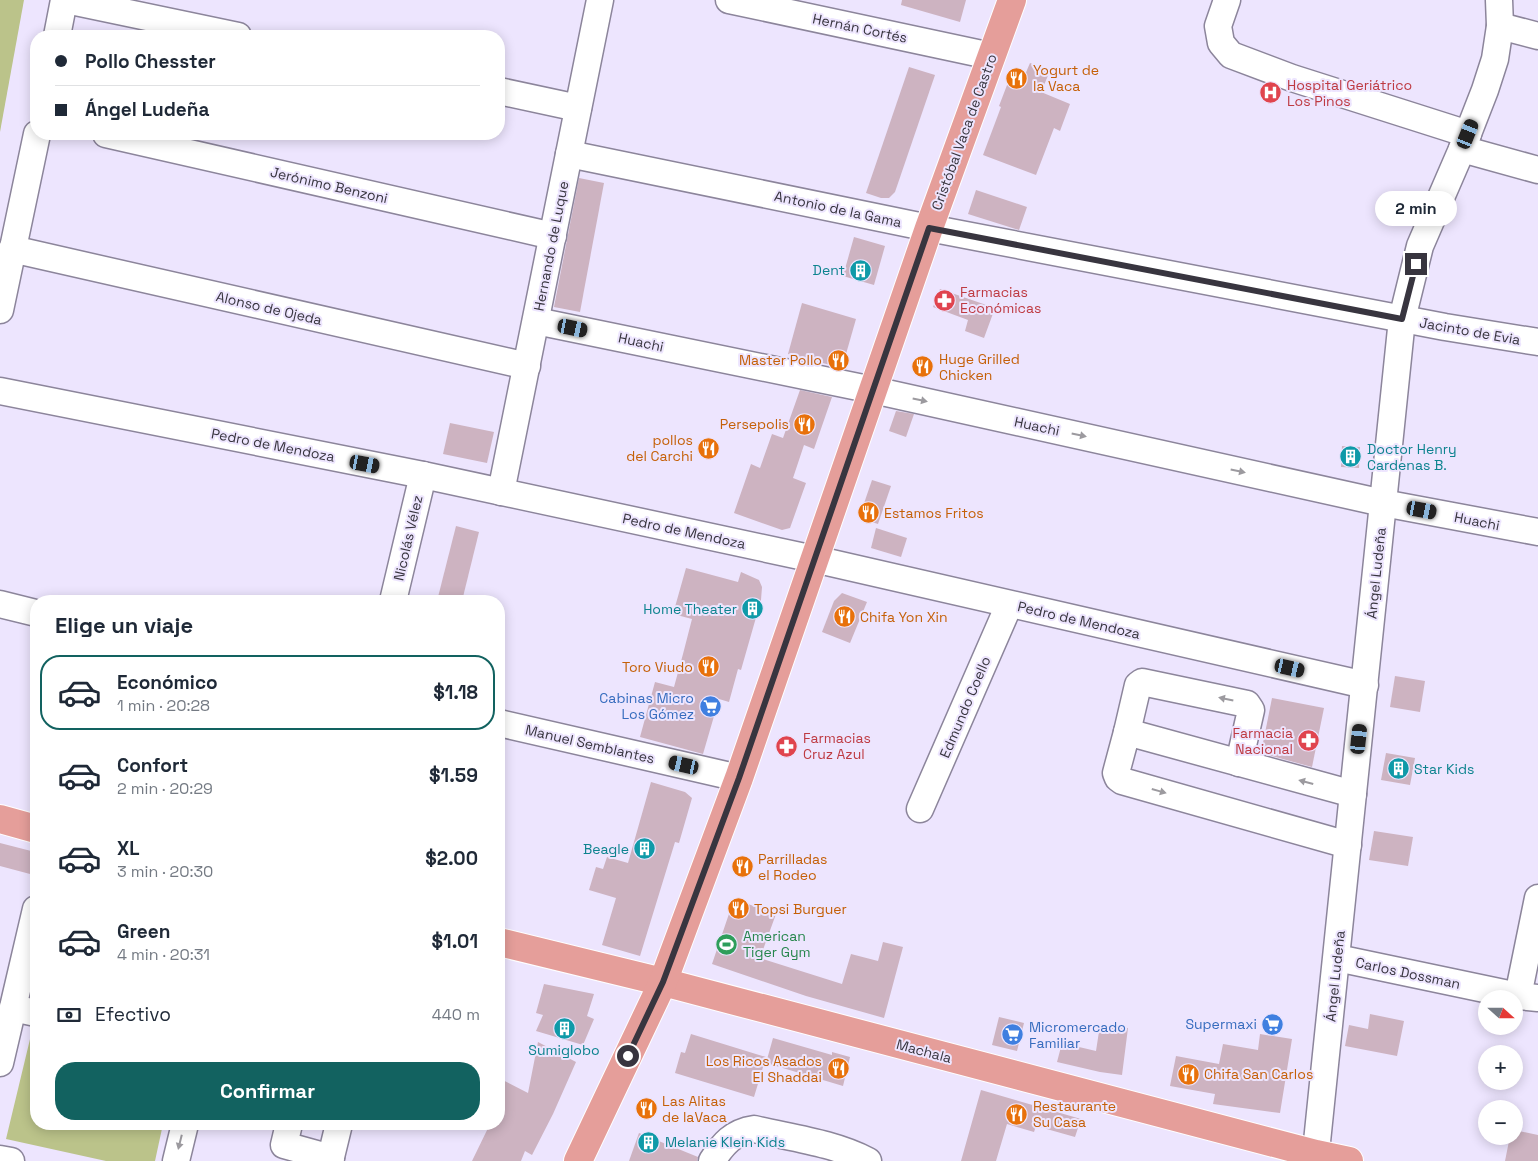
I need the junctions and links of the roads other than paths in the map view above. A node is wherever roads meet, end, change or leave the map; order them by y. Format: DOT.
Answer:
graph roads {
  1 [pos="65,0"];
  2 [pos="600,0"];
  3 [pos="729,0"];
  4 [pos="1012,0"];
  5 [pos="1226,0"];
  6 [pos="1499,0"];
  7 [pos="1500,26"];
  8 [pos="58,30"];
  9 [pos="209,30"];
  10 [pos="1538,36"];
  11 [pos="991,56"];
  12 [pos="505,92"];
  13 [pos="578,108"];
  14 [pos="35,140"];
  15 [pos="132,140"];
  16 [pos="1465,142"];
  17 [pos="569,154"];
  18 [pos="1538,170"];
  19 [pos="11,208"];
  20 [pos="929,228"];
  21 [pos="553,236"];
  22 [pos="12,249"];
  23 [pos="0,310"];
  24 [pos="1402,319"];
  25 [pos="536,321"];
  26 [pos="1538,342"];
  27 [pos="527,366"];
  28 [pos="873,390"];
  29 [pos="0,391"];
  30 [pos="423,475"];
  31 [pos="501,492"];
  32 [pos="1383,503"];
  33 [pos="1538,532"];
  34 [pos="814,559"];
  35 [pos="394,595"];
  36 [pos="0,604"];
  37 [pos="1009,605"];
  38 [pos="30,612"];
  39 [pos="1364,685"];
  40 [pos="505,724"];
  41 [pos="1127,732"];
  42 [pos="1239,763"];
  43 [pos="739,778"];
  44 [pos="1353,794"];
  45 [pos="920,809"];
  46 [pos="0,820"];
  47 [pos="30,828"];
  48 [pos="1348,846"];
  49 [pos="1538,898"];
  50 [pos="505,943"];
  51 [pos="1337,958"];
  52 [pos="30,964"];
  53 [pos="663,982"];
  54 [pos="1528,997"];
  55 [pos="25,1011"];
  56 [pos="0,1063"];
  57 [pos="184,1130"];
  58 [pos="337,1130"];
  59 [pos="284,1143"];
  60 [pos="1316,1157"];
  61 [pos="0,1159"];
  62 [pos="330,1159"];
  63 [pos="11,1161"];
  64 [pos="176,1161"];
  65 [pos="578,1161"];
  66 [pos="712,1161"];
  67 [pos="868,1161"];
  68 [pos="1349,1161"];
  1 -- 8 [label="street"];
  1 -- 9 [label="street"];
  2 -- 13 [label="street, Hernando de Luque"];
  3 -- 11 [label="street, Hernán Cortés"];
  4 -- 11 [label="main road, Cristóbal Vaca de Castro"];
  5 -- 16 [label="street"];
  6 -- 7 [label="street, Ángel Ludeña"];
  7 -- 10 [label="street"];
  7 -- 16 [label="street, Ángel Ludeña"];
  11 -- 20 [label="main road, Cristóbal Vaca de Castro"];
  12 -- 13 [label="street"];
  13 -- 17 [label="street, Hernando de Luque"];
  14 -- 19 [label="street"];
  15 -- 21 [label="street, Jerónimo Benzoni"];
  16 -- 18 [label="street"];
  16 -- 24 [label="street, Ángel Ludeña"];
  17 -- 20 [label="street, Antonio de la Gama"];
  17 -- 21 [label="street, Hernando de Luque"];
  19 -- 22 [label="street"];
  20 -- 24 [label="street, Antonio de la Gama"];
  20 -- 28 [label="main road, Cristóbal Vaca de Castro"];
  21 -- 25 [label="street, Hernando de Luque"];
  22 -- 23 [label="street"];
  22 -- 27 [label="street, Alonso de Ojeda"];
  24 -- 26 [label="street, Jacinto de Evia"];
  24 -- 32 [label="street, Ángel Ludeña"];
  25 -- 27 [label="street, Hernando de Luque"];
  25 -- 28 [label="street, Huachi"];
  27 -- 31 [label="street, Hernando de Luque"];
  28 -- 32 [label="street, Huachi, one-way"];
  28 -- 34 [label="main road, Cristóbal Vaca de Castro"];
  29 -- 30 [label="street, Pedro de Mendoza"];
  30 -- 31 [label="street, Pedro de Mendoza"];
  30 -- 35 [label="street, Nicolás Vélez"];
  31 -- 34 [label="street, Pedro de Mendoza"];
  32 -- 33 [label="street, Huachi"];
  32 -- 39 [label="street, Ángel Ludeña"];
  34 -- 37 [label="street, Pedro de Mendoza"];
  34 -- 43 [label="main road, Cristóbal Vaca de Castro"];
  36 -- 38 [label="street"];
  37 -- 39 [label="street, Pedro de Mendoza"];
  37 -- 45 [label="street, Edmundo Coello"];
  39 -- 44 [label="street, Ángel Ludeña"];
  40 -- 43 [label="street, Manuel Semblantes"];
  41 -- 42 [label="street"];
  42 -- 41 [label="street, one-way"];
  41 -- 48 [label="street, one-way"];
  44 -- 42 [label="street, one-way"];
  43 -- 53 [label="main road, Cristóbal Vaca de Castro"];
  44 -- 48 [label="street, Ángel Ludeña"];
  46 -- 47 [label="main road"];
  48 -- 51 [label="street, Ángel Ludeña"];
  49 -- 54 [label="street"];
  50 -- 53 [label="main road, Machala"];
  51 -- 54 [label="street, Carlos Dossman"];
  51 -- 60 [label="street, Ángel Ludeña"];
  52 -- 55 [label="street"];
  53 -- 60 [label="main road, Machala"];
  53 -- 65 [label="main road, Cristóbal Vaca de Castro"];
  55 -- 56 [label="street"];
  57 -- 64 [label="street, one-way"];
  58 -- 62 [label="street"];
  59 -- 62 [label="street"];
  60 -- 68 [label="main road, Machala"];
  61 -- 63 [label="street"];
  66 -- 67 [label="street"];
}
